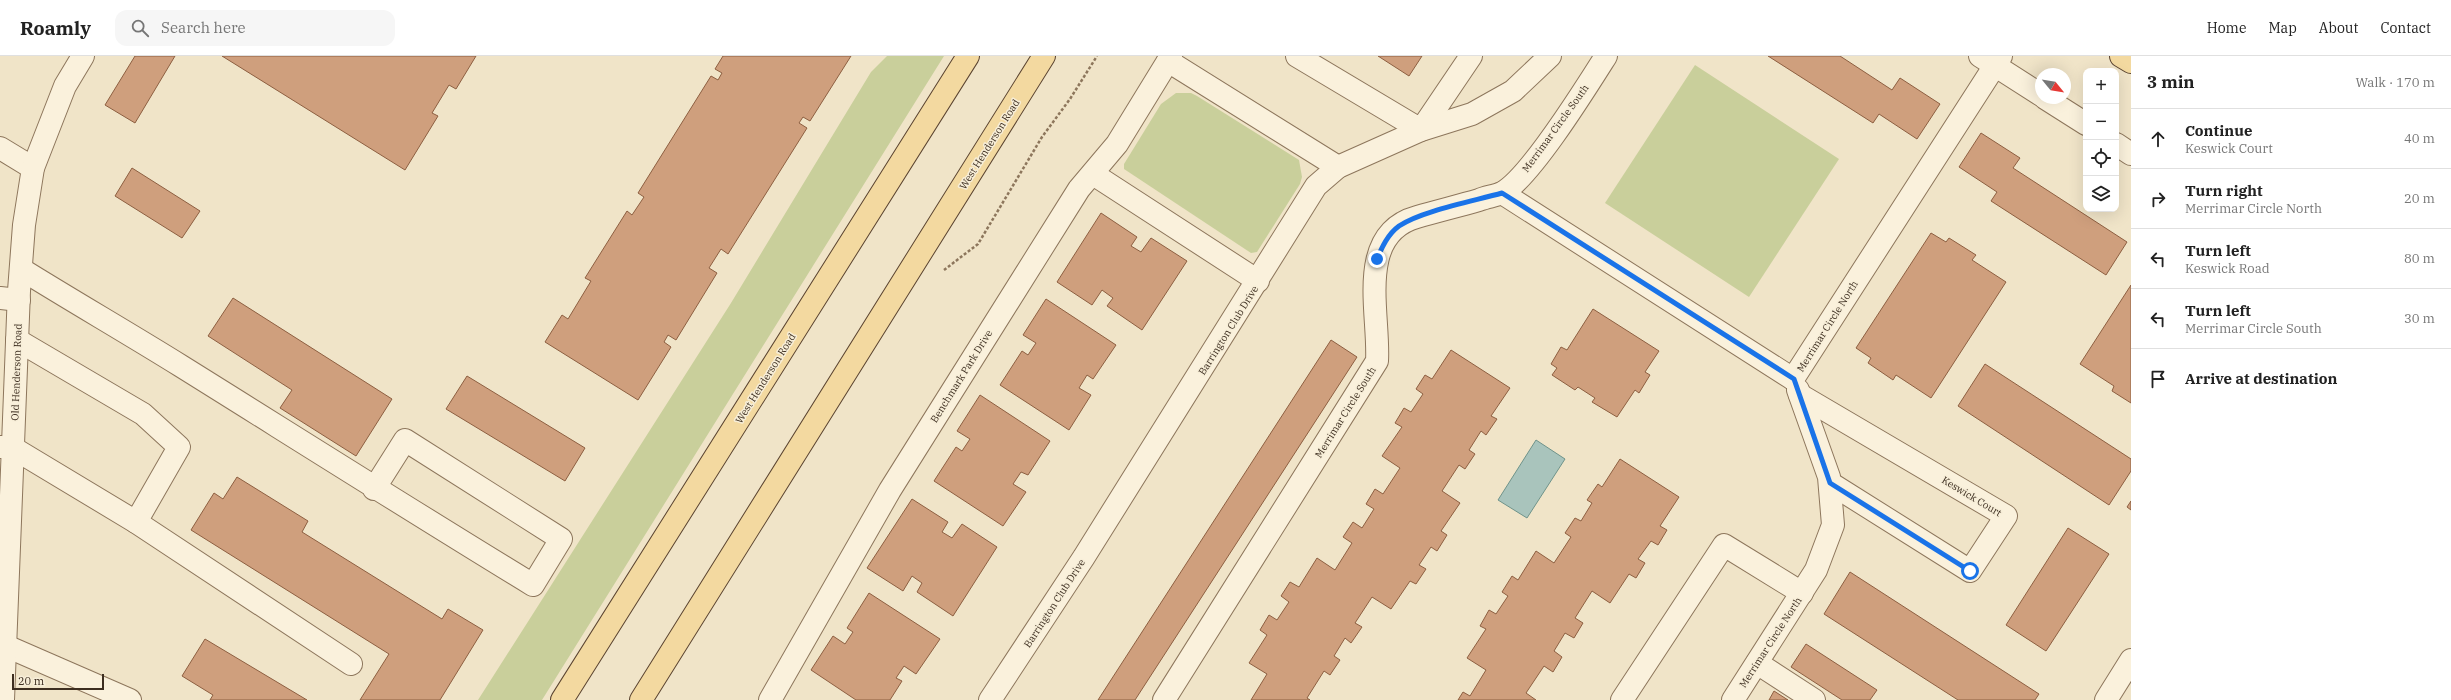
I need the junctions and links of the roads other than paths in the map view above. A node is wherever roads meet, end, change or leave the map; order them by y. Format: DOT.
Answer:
graph roads {
  1 [pos="83,56"];
  2 [pos="968,56"];
  3 [pos="1044,56"];
  4 [pos="1298,56"];
  5 [pos="1471,56"];
  6 [pos="1550,56"];
  7 [pos="1606,56"];
  8 [pos="2121,56"];
  9 [pos="1169,59"];
  10 [pos="1992,59"];
  11 [pos="2131,62"];
  12 [pos="2035,91"];
  13 [pos="2054,104"];
  14 [pos="2083,122"];
  15 [pos="1422,130"];
  16 [pos="2119,146"];
  17 [pos="0,148"];
  18 [pos="2131,154"];
  19 [pos="1338,167"];
  20 [pos="33,168"];
  21 [pos="1093,174"];
  22 [pos="1502,193"];
  23 [pos="21,269"];
  24 [pos="1258,281"];
  25 [pos="10,299"];
  26 [pos="17,340"];
  27 [pos="1797,387"];
  28 [pos="6,448"];
  29 [pos="1830,483"];
  30 [pos="374,489"];
  31 [pos="136,522"];
  32 [pos="1802,593"];
  33 [pos="6,646"];
  34 [pos="2131,660"];
  35 [pos="1757,663"];
  36 [pos="351,664"];
  37 [pos="3,700"];
  38 [pos="130,700"];
  39 [pos="562,700"];
  40 [pos="641,700"];
  41 [pos="770,700"];
  42 [pos="990,700"];
  43 [pos="1164,700"];
  44 [pos="1622,700"];
  45 [pos="1733,700"];
  46 [pos="1814,700"];
  47 [pos="2106,700"];
  1 -- 20 [label="street, Old Henderson Road"];
  2 -- 39 [label="main road, West Henderson Road"];
  3 -- 40 [label="main road, West Henderson Road"];
  4 -- 15 [label="street"];
  5 -- 15 [label="street"];
  6 -- 15 [label="street, Barrington Club Drive"];
  7 -- 22 [label="street, Merrimar Circle South"];
  8 -- 11 [label="main road"];
  9 -- 19 [label="street"];
  9 -- 21 [label="street, Benchmark Park Drive"];
  10 -- 12 [label="street"];
  10 -- 27 [label="street, Merrimar Circle North"];
  13 -- 14 [label="street"];
  15 -- 19 [label="street, Barrington Club Drive"];
  16 -- 18 [label="street"];
  17 -- 20 [label="street"];
  19 -- 24 [label="street, Barrington Club Drive"];
  20 -- 23 [label="street, Old Henderson Road"];
  21 -- 24 [label="street"];
  21 -- 41 [label="street, Benchmark Park Drive"];
  22 -- 27 [label="street"];
  22 -- 43 [label="street, Merrimar Circle South"];
  23 -- 25 [label="street, Old Henderson Road"];
  23 -- 30 [label="street"];
  24 -- 42 [label="street, Barrington Club Drive"];
  25 -- 26 [label="street, Old Henderson Road"];
  26 -- 28 [label="street, Old Henderson Road"];
  26 -- 31 [label="street"];
  27 -- 29 [label="street, Merrimar Circle North"];
  27 -- 29 [label="street, Keswick Court"];
  28 -- 31 [label="street"];
  28 -- 33 [label="street, Old Henderson Road"];
  29 -- 32 [label="street, Merrimar Circle North"];
  30 -- 30 [label="street"];
  31 -- 36 [label="street"];
  32 -- 35 [label="street, Merrimar Circle North"];
  32 -- 44 [label="street"];
  33 -- 37 [label="street, Old Henderson Road"];
  33 -- 38 [label="street"];
  34 -- 47 [label="street"];
  35 -- 45 [label="street, Merrimar Circle North"];
  35 -- 46 [label="street"];
}
